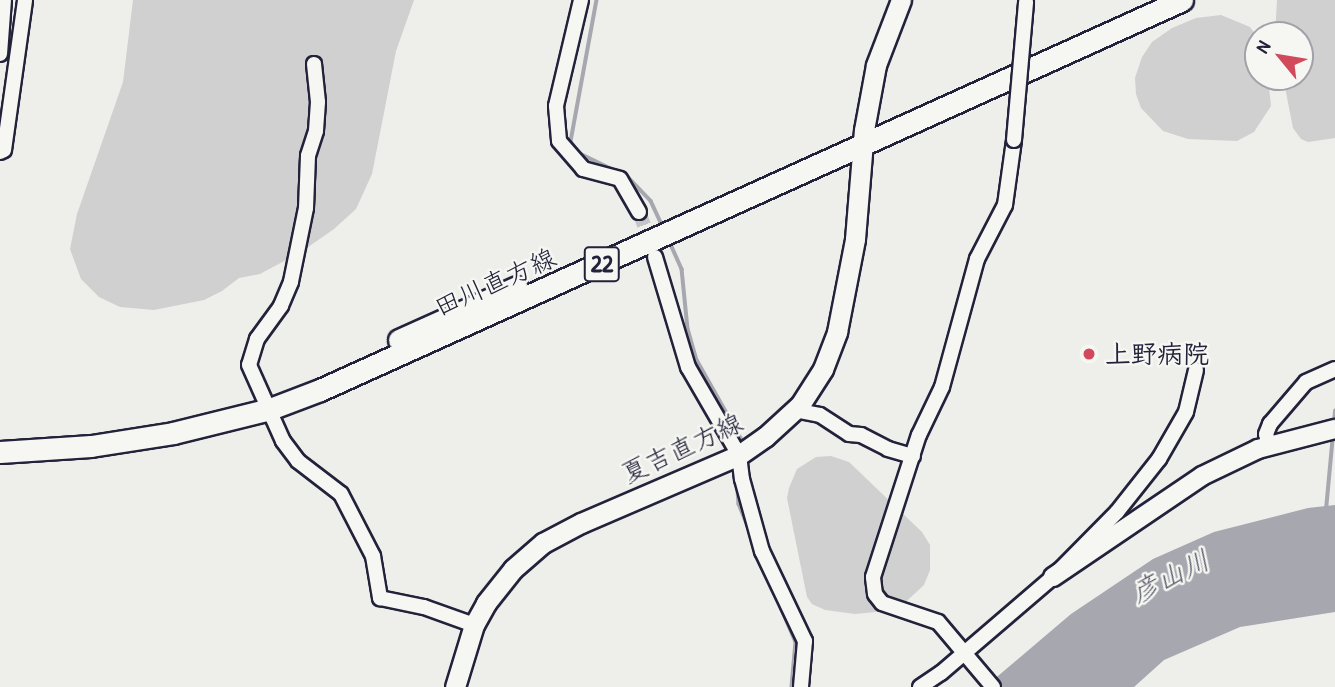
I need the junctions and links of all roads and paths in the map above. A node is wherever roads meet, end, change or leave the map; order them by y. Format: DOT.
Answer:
graph roads {
  1 [pos="4,0"];
  2 [pos="25,0"];
  3 [pos="581,0"];
  4 [pos="901,0"];
  5 [pos="1153,0"];
  6 [pos="1182,0"];
  7 [pos="1026,1"];
  8 [pos="0,54"];
  9 [pos="314,64"];
  10 [pos="864,137"];
  11 [pos="0,152"];
  12 [pos="639,212"];
  13 [pos="655,257"];
  14 [pos="1335,369"];
  15 [pos="1196,370"];
  16 [pos="267,402"];
  17 [pos="794,410"];
  18 [pos="1335,429"];
  19 [pos="0,439"];
  20 [pos="1269,446"];
  21 [pos="0,452"];
  22 [pos="739,455"];
  23 [pos="913,456"];
  24 [pos="1054,577"];
  25 [pos="474,625"];
  26 [pos="965,651"];
  27 [pos="455,687"];
  28 [pos="801,687"];
  29 [pos="920,687"];
  30 [pos="993,687"];
  1 -- 8 [label="street"];
  2 -- 11 [label="street"];
  3 -- 12 [label="street"];
  4 -- 10 [label="main road, 夏吉直方線"];
  5 -- 10 [label="main road, 田川直方線 / 22"];
  6 -- 10 [label="main road, 田川直方線 / 22"];
  7 -- 23 [label="street, bridge"];
  9 -- 16 [label="street"];
  10 -- 16 [label="main road, 田川直方線 / 22"];
  10 -- 17 [label="main road, 夏吉直方線"];
  13 -- 22 [label="street"];
  14 -- 20 [label="street"];
  15 -- 24 [label="street"];
  16 -- 19 [label="main road, 田川直方線 / 22"];
  16 -- 21 [label="main road, 田川直方線 / 22"];
  16 -- 25 [label="street"];
  17 -- 22 [label="main road, 夏吉直方線"];
  17 -- 23 [label="street"];
  18 -- 20 [label="street"];
  20 -- 24 [label="street"];
  22 -- 25 [label="main road, 夏吉直方線"];
  22 -- 28 [label="street"];
  23 -- 26 [label="street"];
  24 -- 26 [label="street"];
  25 -- 27 [label="main road, 夏吉直方線"];
  26 -- 29 [label="street"];
  26 -- 30 [label="street"];
}
